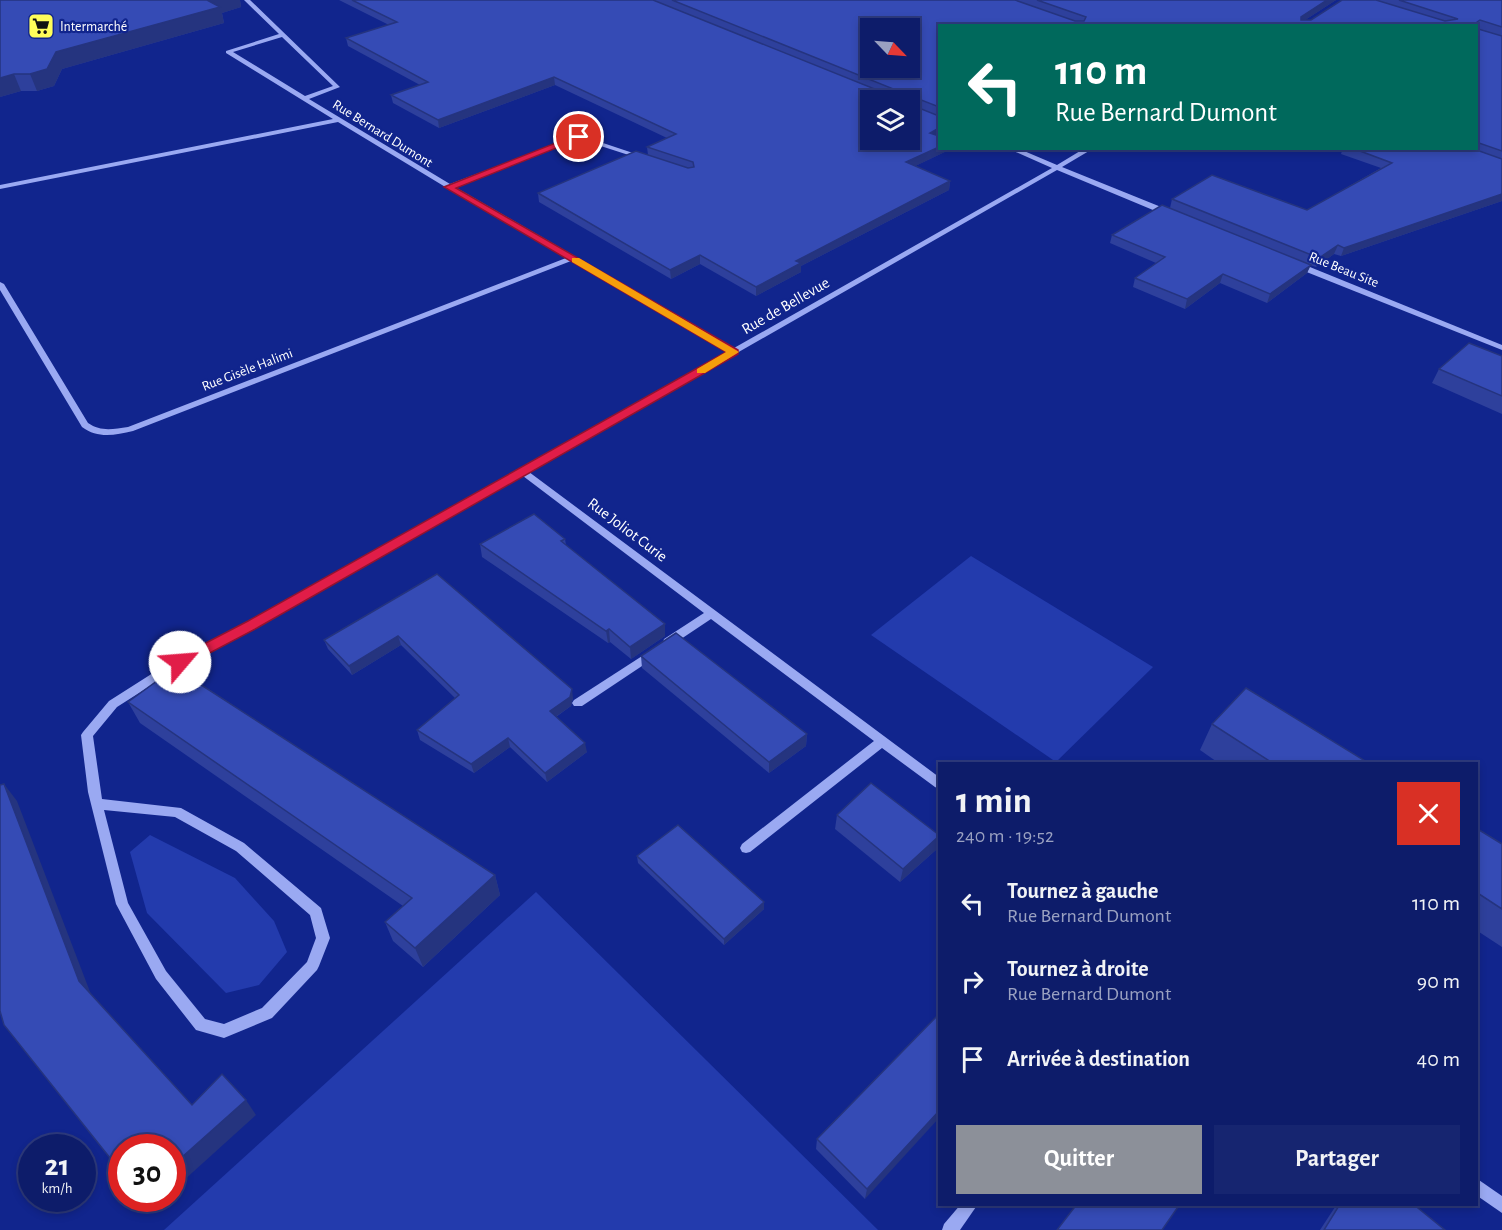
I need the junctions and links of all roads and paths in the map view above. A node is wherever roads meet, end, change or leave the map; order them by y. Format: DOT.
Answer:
graph roads {
  1 [pos="247,0"];
  2 [pos="284,35"];
  3 [pos="304,99"];
  4 [pos="339,120"];
  5 [pos="1015,150"];
  6 [pos="1088,150"];
  7 [pos="646,159"];
  8 [pos="1057,168"];
  9 [pos="0,187"];
  10 [pos="449,187"];
  11 [pos="1172,214"];
  12 [pos="572,258"];
  13 [pos="1293,263"];
  14 [pos="0,284"];
  15 [pos="1502,348"];
  16 [pos="734,352"];
  17 [pos="523,472"];
  18 [pos="711,614"];
  19 [pos="578,703"];
  20 [pos="882,741"];
  21 [pos="938,783"];
  22 [pos="97,804"];
  23 [pos="746,848"];
  24 [pos="1478,1187"];
  25 [pos="1502,1205"];
  26 [pos="969,1206"];
  27 [pos="950,1230"];
  1 -- 2 [label="street, Rue Bernard Dumont"];
  2 -- 3 [label="street, Rue Bernard Dumont"];
  2 -- 3 [label="street, Rue Bernard Dumont"];
  3 -- 4 [label="street, Rue Bernard Dumont"];
  4 -- 9 [label="street"];
  4 -- 10 [label="street, Rue Bernard Dumont"];
  5 -- 8 [label="street"];
  6 -- 8 [label="street, Rue de Bellevue"];
  7 -- 10 [label="street"];
  8 -- 11 [label="street"];
  8 -- 16 [label="street, Rue de Bellevue"];
  10 -- 12 [label="street, Rue Bernard Dumont"];
  12 -- 14 [label="street, Rue Gisèle Halimi"];
  12 -- 16 [label="street, Rue Bernard Dumont"];
  13 -- 15 [label="street, Rue Beau Site"];
  16 -- 17 [label="street, Rue de Bellevue"];
  17 -- 18 [label="street, Rue Joliot Curie"];
  17 -- 22 [label="street, Rue de Bellevue"];
  18 -- 19 [label="street"];
  18 -- 20 [label="street, Rue Joliot Curie"];
  20 -- 21 [label="street, Rue Joliot Curie"];
  20 -- 23 [label="street"];
  22 -- 22 [label="street, Rue de Bellevue"];
  24 -- 25 [label="street"];
  26 -- 27 [label="street"];
}
